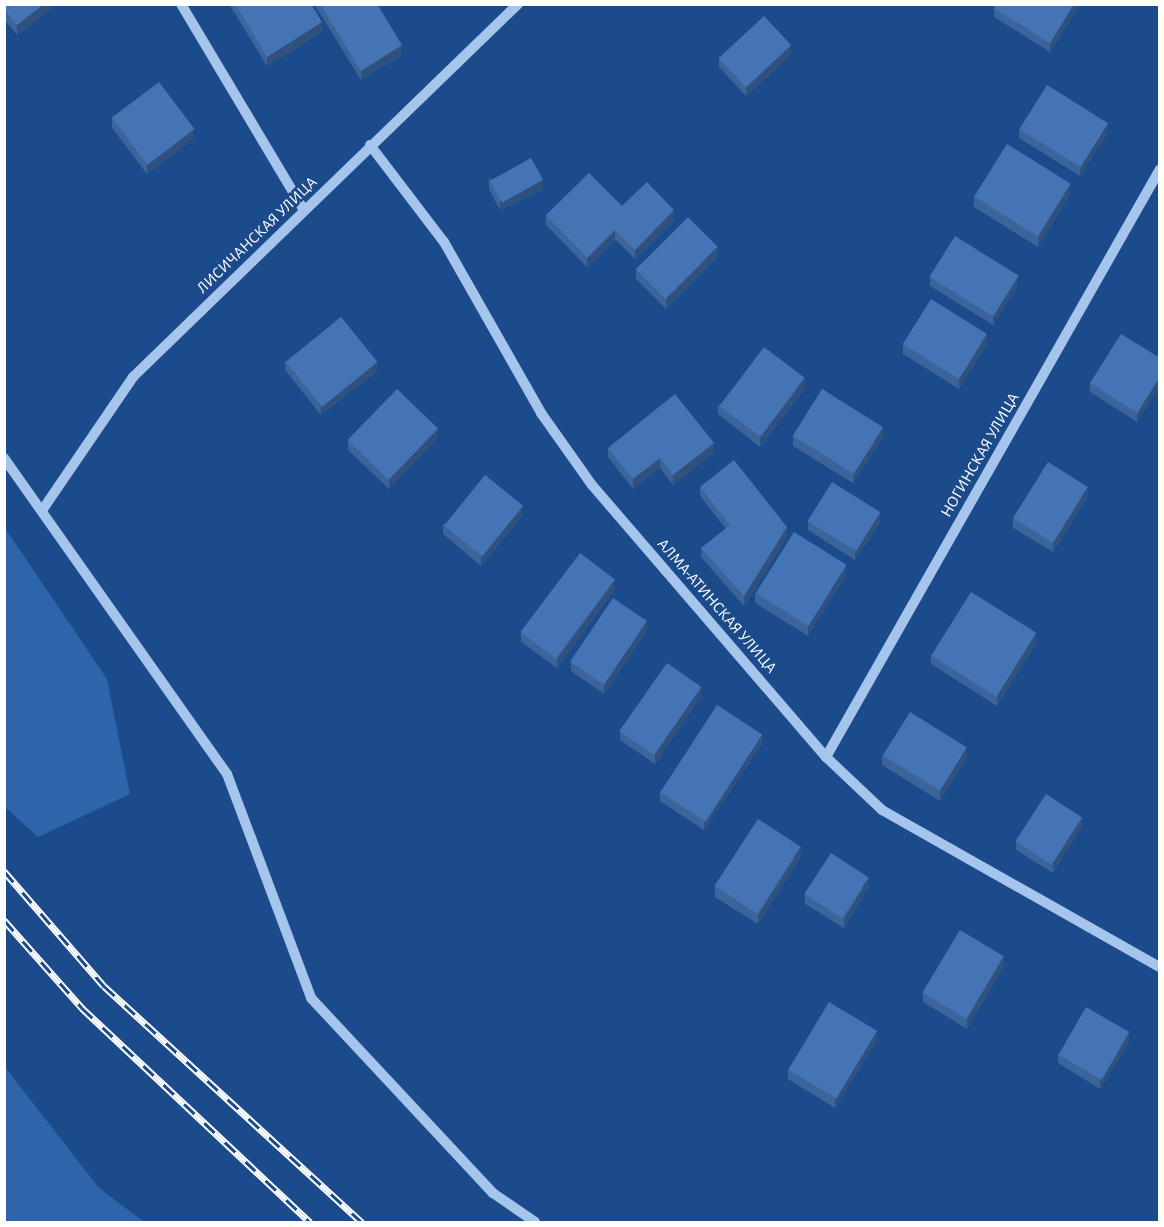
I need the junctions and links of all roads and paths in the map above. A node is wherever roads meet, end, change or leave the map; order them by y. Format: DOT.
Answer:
graph roads {
  1 [pos="181,4"];
  2 [pos="518,4"];
  3 [pos="370,145"];
  4 [pos="1160,169"];
  5 [pos="304,210"];
  6 [pos="4,458"];
  7 [pos="43,509"];
  8 [pos="826,757"];
  9 [pos="1160,967"];
  10 [pos="535,1222"];
  1 -- 5 [label="street"];
  2 -- 3 [label="street, ЛИСИЧАНСКАЯ УЛИЦА"];
  3 -- 5 [label="street, ЛИСИЧАНСКАЯ УЛИЦА"];
  3 -- 8 [label="street, АЛМА-АТИНСКАЯ УЛИЦА"];
  4 -- 8 [label="street, НОГИНСКАЯ УЛИЦА"];
  5 -- 7 [label="street, ЛИСИЧАНСКАЯ УЛИЦА"];
  6 -- 7 [label="street"];
  7 -- 10 [label="street"];
  8 -- 9 [label="street, АЛМА-АТИНСКАЯ УЛИЦА"];
}
